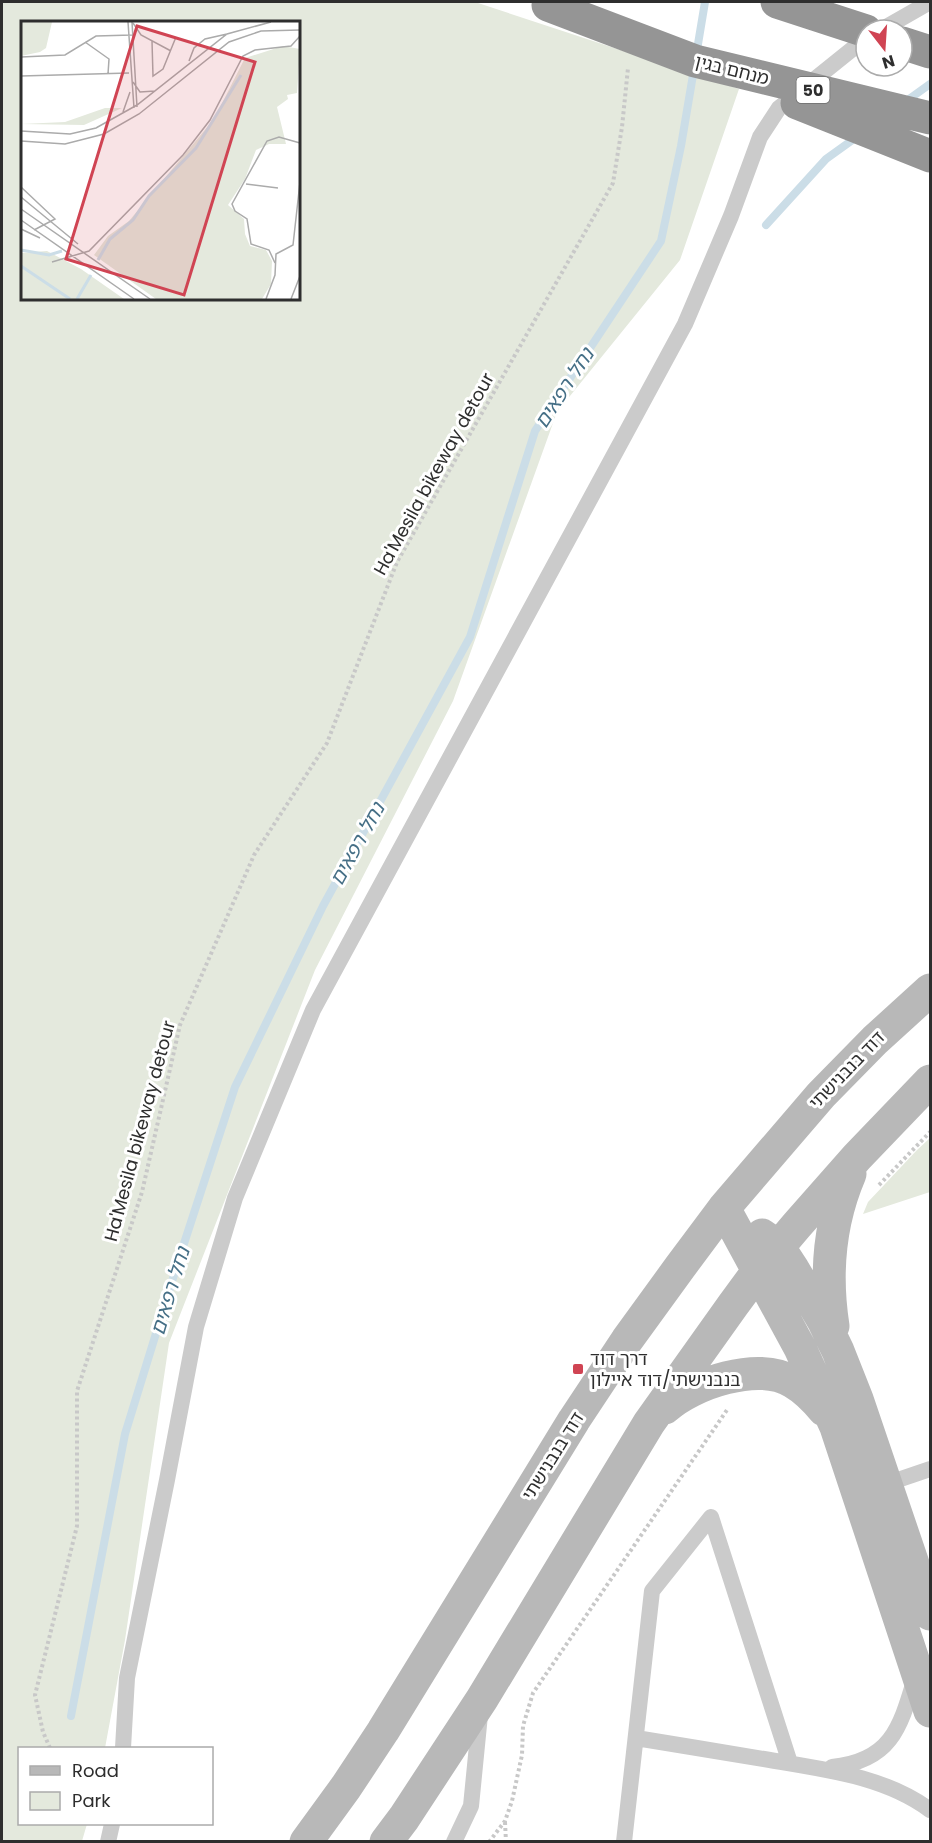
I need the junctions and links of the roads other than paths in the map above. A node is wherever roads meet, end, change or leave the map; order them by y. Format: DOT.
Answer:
graph roads {
  1 [pos="540,2"];
  2 [pos="777,2"];
  3 [pos="930,2"];
  4 [pos="902,18"];
  5 [pos="854,27"];
  6 [pos="914,47"];
  7 [pos="854,48"];
  8 [pos="930,52"];
  9 [pos="695,61"];
  10 [pos="930,118"];
  11 [pos="930,156"];
  12 [pos="930,990"];
  13 [pos="930,1081"];
  14 [pos="857,1157"];
  15 [pos="724,1208"];
  16 [pos="778,1246"];
  17 [pos="758,1271"];
  18 [pos="838,1351"];
  19 [pos="649,1424"];
  20 [pos="836,1427"];
  21 [pos="930,1469"];
  22 [pos="886,1484"];
  23 [pos="930,1614"];
  24 [pos="917,1672"];
  25 [pos="482,1699"];
  26 [pos="930,1711"];
  27 [pos="636,1738"];
  28 [pos="123,1747"];
  29 [pos="790,1763"];
  30 [pos="820,1769"];
  31 [pos="930,1810"];
  32 [pos="112,1825"];
  33 [pos="108,1842"];
  34 [pos="306,1842"];
  35 [pos="386,1842"];
  36 [pos="453,1842"];
  37 [pos="624,1842"];
  1 -- 9 [label="highway, מנחם בגין / 50, bridge"];
  2 -- 5 [label="highway"];
  3 -- 4 [label="lane"];
  6 -- 8 [label="highway"];
  7 -- 28 [label="lane"];
  9 -- 10 [label="highway, מנחם בגין / 50, bridge"];
  9 -- 11 [label="highway, bridge"];
  12 -- 15 [label="main road, דוד בנבנישתי"];
  13 -- 14 [label="main road"];
  14 -- 16 [label="main road"];
  14 -- 18 [label="main road"];
  15 -- 16 [label="main road"];
  15 -- 17 [label="main road"];
  15 -- 34 [label="main road, דוד בנבנישתי"];
  16 -- 17 [label="main road"];
  16 -- 18 [label="main road"];
  17 -- 19 [label="main road"];
  17 -- 20 [label="main road"];
  18 -- 22 [label="main road"];
  19 -- 20 [label="main road"];
  19 -- 25 [label="main road"];
  20 -- 24 [label="main road"];
  21 -- 22 [label="lane"];
  22 -- 23 [label="main road"];
  24 -- 26 [label="main road"];
  24 -- 30 [label="lane"];
  25 -- 35 [label="main road"];
  25 -- 36 [label="lane"];
  27 -- 29 [label="lane"];
  27 -- 29 [label="lane"];
  27 -- 37 [label="lane"];
  29 -- 30 [label="lane"];
  30 -- 31 [label="lane"];
  32 -- 33 [label="lane"];
}
